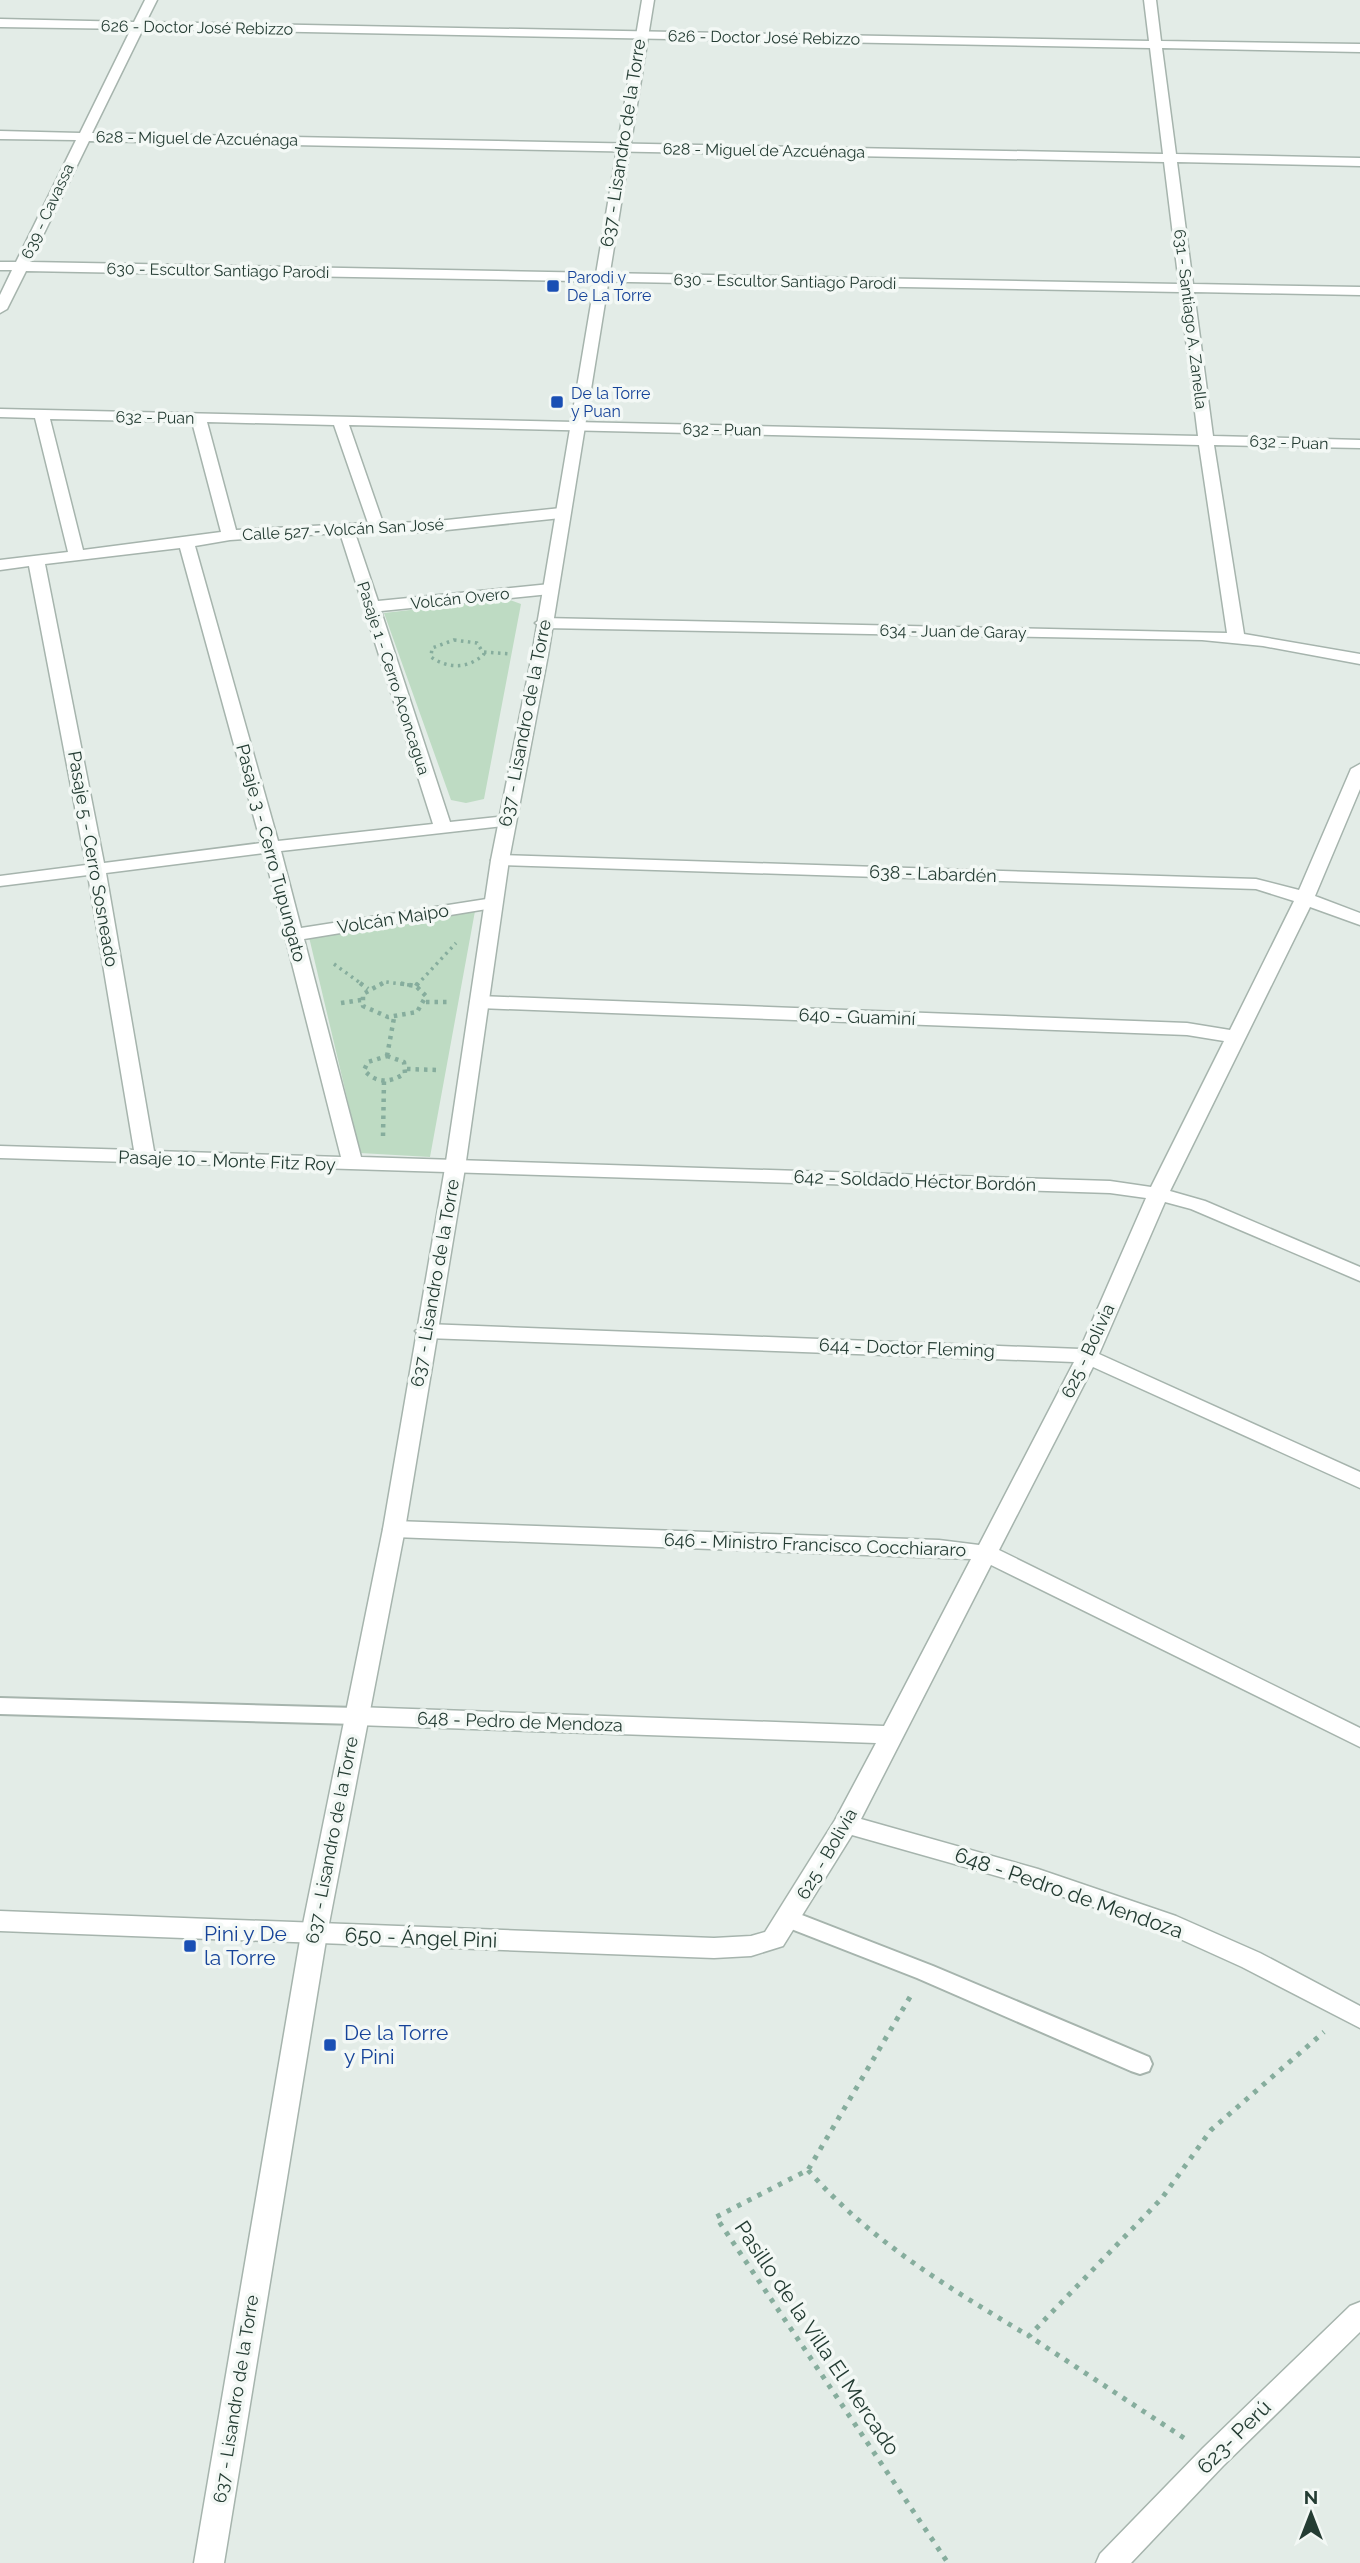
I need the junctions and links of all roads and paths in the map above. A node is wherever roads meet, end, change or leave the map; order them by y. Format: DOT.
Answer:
graph roads {
  1 [pos="151,0"];
  2 [pos="648,0"];
  3 [pos="1150,0"];
  4 [pos="0,23"];
  5 [pos="139,26"];
  6 [pos="641,35"];
  7 [pos="1156,43"];
  8 [pos="1360,48"];
  9 [pos="0,135"];
  10 [pos="82,136"];
  11 [pos="622,147"];
  12 [pos="1170,159"];
  13 [pos="1360,162"];
  14 [pos="0,265"];
  15 [pos="21,266"];
  16 [pos="601,278"];
  17 [pos="1186,288"];
  18 [pos="1360,291"];
  19 [pos="0,309"];
  20 [pos="0,413"];
  21 [pos="41,414"];
  22 [pos="198,418"];
  23 [pos="340,420"];
  24 [pos="576,425"];
  25 [pos="1206,439"];
  26 [pos="1360,444"];
  27 [pos="561,513"];
  28 [pos="377,527"];
  29 [pos="346,528"];
  30 [pos="230,535"];
  31 [pos="186,543"];
  32 [pos="77,556"];
  33 [pos="36,561"];
  34 [pos="0,565"];
  35 [pos="551,589"];
  36 [pos="370,607"];
  37 [pos="543,623"];
  38 [pos="1236,637"];
  39 [pos="482,646"];
  40 [pos="1360,659"];
  41 [pos="1360,770"];
  42 [pos="507,821"];
  43 [pos="443,827"];
  44 [pos="271,846"];
  45 [pos="499,860"];
  46 [pos="96,868"];
  47 [pos="0,881"];
  48 [pos="1305,898"];
  49 [pos="494,903"];
  50 [pos="1360,919"];
  51 [pos="293,935"];
  52 [pos="478,1002"];
  53 [pos="394,1018"];
  54 [pos="1236,1037"];
  55 [pos="387,1056"];
  56 [pos="384,1081"];
  57 [pos="0,1152"];
  58 [pos="145,1158"];
  59 [pos="353,1165"];
  60 [pos="383,1166"];
  61 [pos="454,1168"];
  62 [pos="1158,1194"];
  63 [pos="1360,1275"];
  64 [pos="426,1331"];
  65 [pos="1087,1357"];
  66 [pos="1360,1481"];
  67 [pos="394,1529"];
  68 [pos="986,1553"];
  69 [pos="0,1706"];
  70 [pos="356,1716"];
  71 [pos="893,1735"];
  72 [pos="1360,1738"];
  73 [pos="846,1824"];
  74 [pos="789,1919"];
  75 [pos="0,1921"];
  76 [pos="314,1934"];
  77 [pos="925,1972"];
  78 [pos="1354,2014"];
  79 [pos="1140,2064"];
  80 [pos="808,2170"];
  81 [pos="1360,2314"];
  82 [pos="1029,2336"];
  83 [pos="1213,2457"];
  84 [pos="209,2563"];
  85 [pos="948,2563"];
  86 [pos="1111,2563"];
  1 -- 5 [label="street, 639 - Cavassa"];
  2 -- 6 [label="street, 637 - Lisandro de la Torre"];
  3 -- 7 [label="street, 631 - Santiago A. Zanella"];
  4 -- 5 [label="street, 626 - Doctor José Rebizzo"];
  5 -- 6 [label="street, 626 - Doctor José Rebizzo"];
  5 -- 10 [label="street, 639 - Cavassa"];
  6 -- 7 [label="street, 626 - Doctor José Rebizzo"];
  6 -- 11 [label="street, 637 - Lisandro de la Torre"];
  7 -- 8 [label="street, 626 - Doctor José Rebizzo"];
  7 -- 12 [label="street, 631 - Santiago A. Zanella"];
  9 -- 10 [label="street, 628 - Miguel de Azcuénaga"];
  10 -- 11 [label="street, 628 - Miguel de Azcuénaga"];
  10 -- 15 [label="street, 639 - Cavassa"];
  11 -- 12 [label="street, 628 - Miguel de Azcuénaga"];
  11 -- 16 [label="street, 637 - Lisandro de la Torre"];
  12 -- 13 [label="street, 628 - Miguel de Azcuénaga"];
  12 -- 17 [label="street, 631 - Santiago A. Zanella"];
  14 -- 15 [label="street, 630 - Escultor Santiago Parodi"];
  15 -- 16 [label="street, 630 - Escultor Santiago Parodi"];
  15 -- 19 [label="street, 639 - Cavassa"];
  16 -- 17 [label="street, 630 - Escultor Santiago Parodi"];
  16 -- 24 [label="street, 637 - Lisandro de la Torre"];
  17 -- 18 [label="street, 630 - Escultor Santiago Parodi"];
  17 -- 25 [label="street, 631 - Santiago A. Zanella"];
  20 -- 21 [label="street, 632 - Puan"];
  21 -- 22 [label="street, 632 - Puan"];
  21 -- 32 [label="street"];
  22 -- 23 [label="street, 632 - Puan"];
  22 -- 30 [label="street"];
  23 -- 24 [label="street, 632 - Puan"];
  23 -- 28 [label="street"];
  24 -- 25 [label="street, 632 - Puan"];
  24 -- 27 [label="street, 637 - Lisandro de la Torre"];
  25 -- 26 [label="street, 632 - Puan"];
  25 -- 38 [label="street, 631 - Santiago A. Zanella"];
  27 -- 28 [label="street, Calle 527 - Volcán San José"];
  27 -- 35 [label="street, 637 - Lisandro de la Torre"];
  28 -- 29 [label="street, Calle 527 - Volcán San José"];
  29 -- 30 [label="street, Calle 527 - Volcán San José"];
  29 -- 36 [label="street, Pasaje 1 - Cerro Aconcagua"];
  30 -- 31 [label="street, Calle 527 - Volcán San José"];
  31 -- 32 [label="street, Calle 527 - Volcán San José"];
  31 -- 44 [label="street, Pasaje 3 - Cerro Tupungato"];
  32 -- 33 [label="street, Calle 527 - Volcán San José"];
  33 -- 34 [label="street, Calle 527 - Volcán San José"];
  33 -- 46 [label="street, Pasaje 5 - Cerro Sosneado"];
  35 -- 36 [label="street, Volcán Overo"];
  35 -- 37 [label="street, 637 - Lisandro de la Torre"];
  36 -- 43 [label="street, Pasaje 1 - Cerro Aconcagua"];
  37 -- 38 [label="street, 634 - Juan de Garay"];
  37 -- 42 [label="street, 637 - Lisandro de la Torre"];
  38 -- 40 [label="street, 634 - Juan de Garay"];
  39 -- 39 [label="path"];
  41 -- 48 [label="street, 625 - Bolivia"];
  42 -- 43 [label="street"];
  42 -- 45 [label="street, 637 - Lisandro de la Torre"];
  43 -- 44 [label="street"];
  44 -- 46 [label="street"];
  44 -- 51 [label="street, Pasaje 3 - Cerro Tupungato"];
  45 -- 48 [label="street, 638 - Labardén"];
  45 -- 49 [label="street, 637 - Lisandro de la Torre"];
  46 -- 47 [label="street"];
  46 -- 58 [label="street, Pasaje 5 - Cerro Sosneado"];
  48 -- 50 [label="street, 638 - Labardén"];
  48 -- 54 [label="street, 625 - Bolivia"];
  49 -- 51 [label="street, Volcán Maipo"];
  49 -- 52 [label="street, 637 - Lisandro de la Torre"];
  51 -- 59 [label="street, Pasaje 3 - Cerro Tupungato"];
  52 -- 54 [label="street, 640 - Guaminí"];
  52 -- 61 [label="street, 637 - Lisandro de la Torre"];
  53 -- 53 [label="path"];
  53 -- 55 [label="path"];
  54 -- 62 [label="street, 625 - Bolivia"];
  55 -- 56 [label="path"];
  55 -- 56 [label="path"];
  56 -- 60 [label="path"];
  57 -- 58 [label="street, Pasaje 10 - Monte Fitz Roy"];
  58 -- 59 [label="street, Pasaje 10 - Monte Fitz Roy"];
  59 -- 60 [label="street, Pasaje 10 - Monte Fitz Roy"];
  60 -- 61 [label="street, Pasaje 10 - Monte Fitz Roy"];
  61 -- 62 [label="street, 642 - Soldado Héctor Bordón"];
  61 -- 64 [label="street, 637 - Lisandro de la Torre"];
  62 -- 63 [label="street, 642 - Soldado Héctor Bordón"];
  62 -- 65 [label="street, 625 - Bolivia"];
  64 -- 65 [label="street, 644 - Doctor Fleming"];
  64 -- 67 [label="street, 637 - Lisandro de la Torre"];
  65 -- 66 [label="street, 644 - Doctor Fleming"];
  65 -- 68 [label="street, 625 - Bolivia"];
  67 -- 68 [label="street, 646 - Ministro Francisco Cocchiararo"];
  67 -- 70 [label="street, 637 - Lisandro de la Torre"];
  68 -- 71 [label="street, 625 - Bolivia"];
  68 -- 72 [label="street, 646 - Ministro Francisco Cocchiararo"];
  69 -- 70 [label="lane"];
  70 -- 71 [label="street, 648 - Pedro de Mendoza"];
  70 -- 76 [label="street, 637 - Lisandro de la Torre"];
  71 -- 73 [label="street, 625 - Bolivia"];
  73 -- 74 [label="street, 625 - Bolivia"];
  73 -- 78 [label="street, 648 - Pedro de Mendoza"];
  74 -- 76 [label="street, 650 - Ángel Pini"];
  74 -- 77 [label="lane"];
  75 -- 76 [label="street, 650 - Ángel Pini"];
  76 -- 84 [label="street, 637 - Lisandro de la Torre"];
  77 -- 79 [label="lane"];
  77 -- 80 [label="path"];
  78 -- 82 [label="path"];
  80 -- 82 [label="path"];
  80 -- 85 [label="path, Pasillo de la Villa El Mercado"];
  81 -- 83 [label="street, 623- Perú"];
  82 -- 83 [label="path"];
  83 -- 86 [label="street, 623- Perú"];
}
